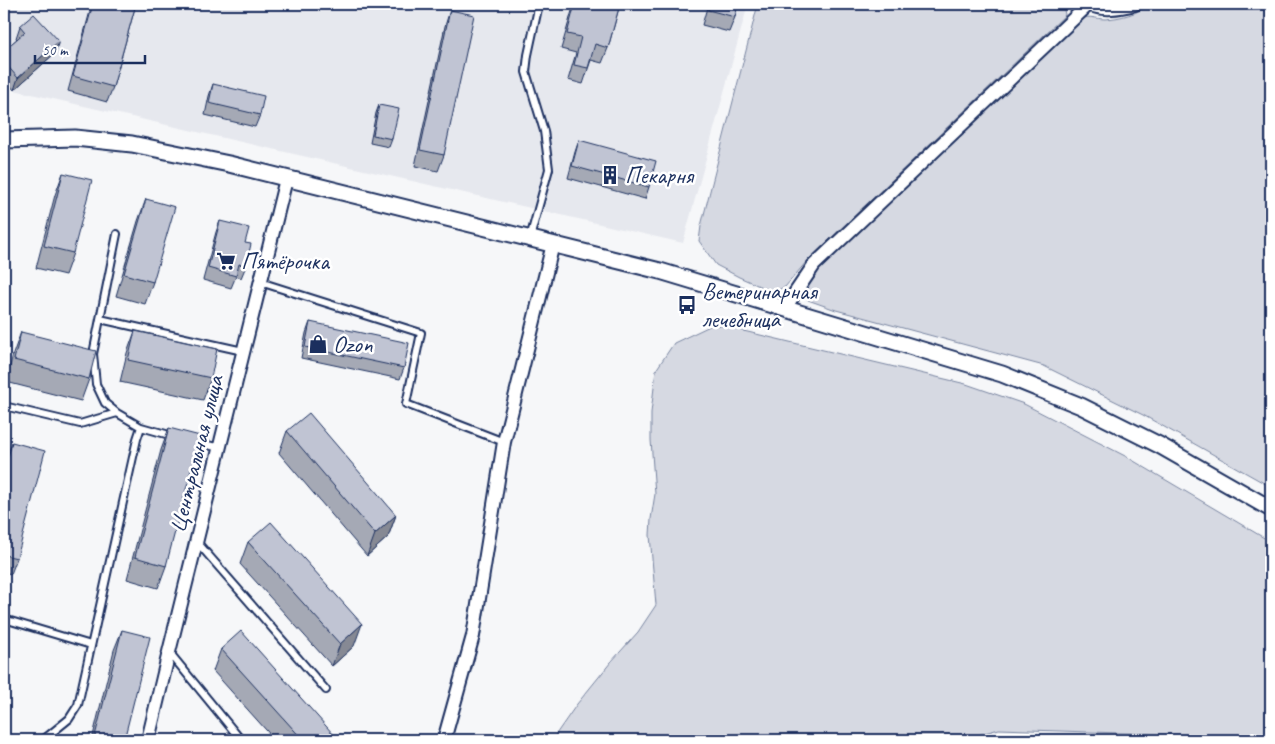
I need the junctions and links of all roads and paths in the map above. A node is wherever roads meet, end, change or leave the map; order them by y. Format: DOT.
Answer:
graph roads {
  1 [pos="539,4"];
  2 [pos="1088,4"];
  3 [pos="1135,4"];
  4 [pos="4,140"];
  5 [pos="286,179"];
  6 [pos="118,234"];
  7 [pos="530,239"];
  8 [pos="553,244"];
  9 [pos="260,282"];
  10 [pos="785,308"];
  11 [pos="100,319"];
  12 [pos="244,351"];
  13 [pos="4,406"];
  14 [pos="117,413"];
  15 [pos="141,427"];
  16 [pos="176,436"];
  17 [pos="184,439"];
  18 [pos="504,442"];
  19 [pos="220,448"];
  20 [pos="1271,509"];
  21 [pos="196,541"];
  22 [pos="4,619"];
  23 [pos="90,645"];
  24 [pos="169,652"];
  25 [pos="326,690"];
  26 [pos="43,740"];
  27 [pos="148,740"];
  28 [pos="241,740"];
  29 [pos="444,740"];
  1 -- 7 [label="lane"];
  2 -- 3 [label="street"];
  2 -- 10 [label="street"];
  4 -- 5 [label="street"];
  5 -- 7 [label="street"];
  5 -- 9 [label="street, Центральная улица"];
  6 -- 11 [label="lane"];
  7 -- 8 [label="street"];
  8 -- 10 [label="street"];
  8 -- 18 [label="street"];
  9 -- 12 [label="street, Центральная улица"];
  9 -- 18 [label="lane"];
  10 -- 20 [label="street"];
  11 -- 12 [label="lane"];
  11 -- 14 [label="lane"];
  12 -- 19 [label="street, Центральная улица"];
  13 -- 14 [label="lane"];
  14 -- 15 [label="lane"];
  15 -- 16 [label="lane"];
  15 -- 23 [label="lane"];
  17 -- 19 [label="lane"];
  18 -- 29 [label="street"];
  19 -- 21 [label="street, Центральная улица"];
  21 -- 24 [label="street, Центральная улица"];
  21 -- 25 [label="lane"];
  22 -- 23 [label="lane"];
  23 -- 26 [label="lane"];
  24 -- 27 [label="street, Центральная улица"];
  24 -- 28 [label="lane"];
}
